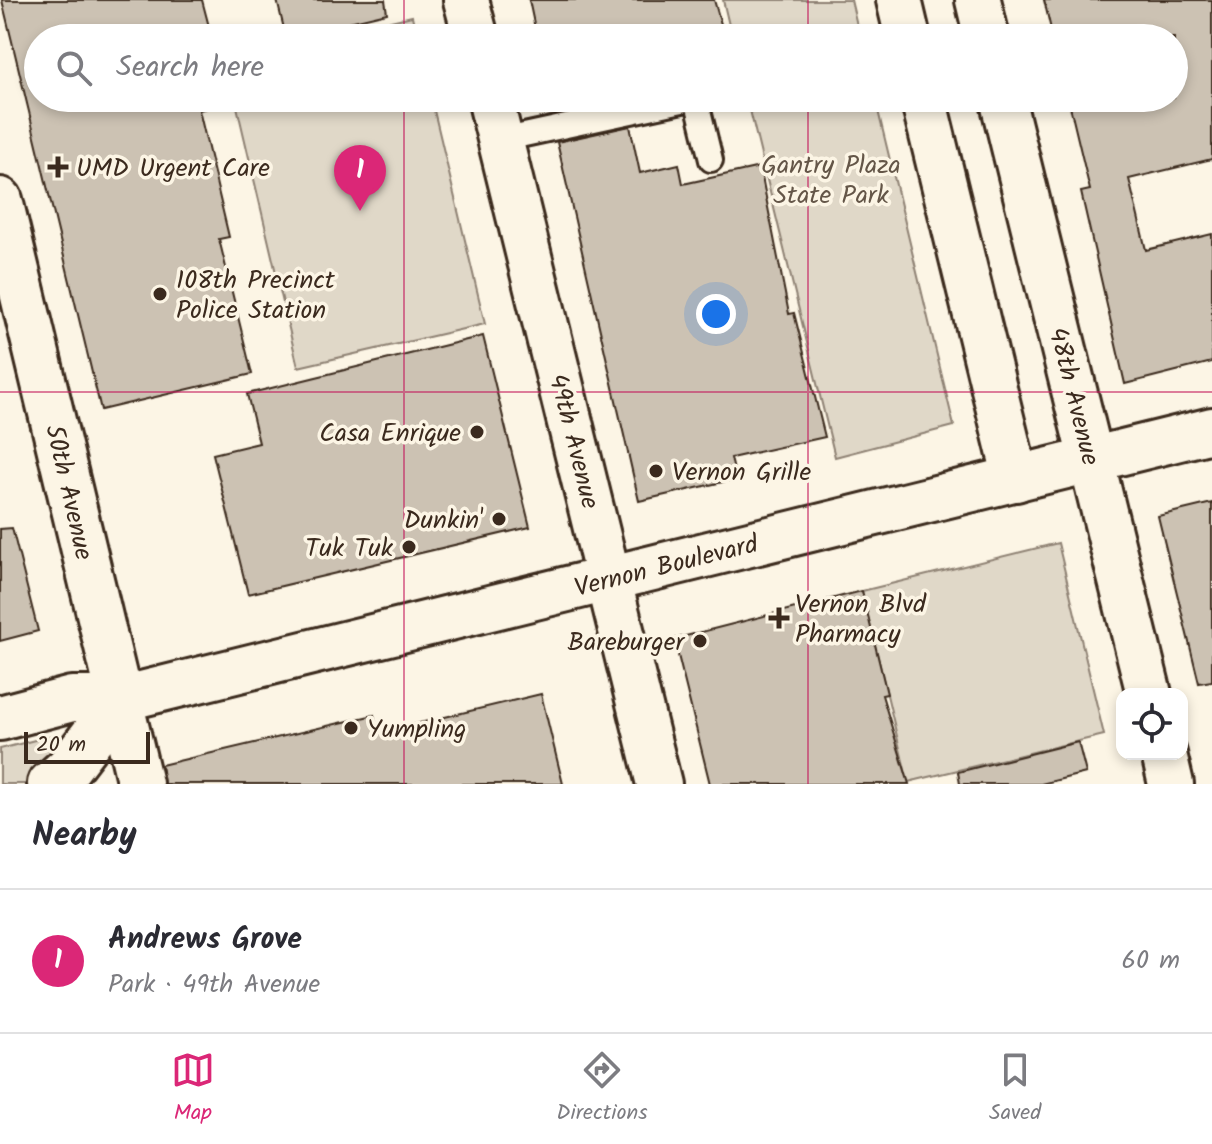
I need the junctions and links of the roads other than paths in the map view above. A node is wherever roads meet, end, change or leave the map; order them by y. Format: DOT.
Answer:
graph roads {
  1 [pos="466,0"];
  2 [pos="899,0"];
  3 [pos="978,0"];
  4 [pos="472,24"];
  5 [pos="905,24"];
  6 [pos="984,24"];
  7 [pos="494,112"];
  8 [pos="631,112"];
  9 [pos="699,112"];
  10 [pos="926,112"];
  11 [pos="1005,112"];
  12 [pos="501,140"];
  13 [pos="711,160"];
  14 [pos="0,200"];
  15 [pos="1212,430"];
  16 [pos="1091,461"];
  17 [pos="1016,479"];
  18 [pos="609,579"];
  19 [pos="1148,688"];
  20 [pos="121,699"];
  21 [pos="0,718"];
  22 [pos="1165,760"];
  23 [pos="50,784"];
  24 [pos="140,784"];
  25 [pos="659,784"];
  26 [pos="1171,784"];
  1 -- 4 [label="street"];
  2 -- 5 [label="street"];
  3 -- 6 [label="street"];
  7 -- 12 [label="street, 49th Avenue"];
  8 -- 12 [label="lane"];
  9 -- 13 [label="lane"];
  10 -- 17 [label="street"];
  11 -- 16 [label="street, 48th Avenue"];
  12 -- 18 [label="street, 49th Avenue"];
  14 -- 20 [label="street, 50th Avenue"];
  15 -- 16 [label="street, Vernon Boulevard"];
  16 -- 17 [label="street, Vernon Boulevard"];
  16 -- 19 [label="street, 48th Avenue"];
  17 -- 18 [label="street, Vernon Boulevard"];
  18 -- 20 [label="street, Vernon Boulevard"];
  18 -- 25 [label="street, 49th Avenue"];
  20 -- 21 [label="street, Vernon Boulevard"];
  20 -- 23 [label="street"];
  20 -- 24 [label="street, 50th Avenue"];
  22 -- 26 [label="street"];
}
